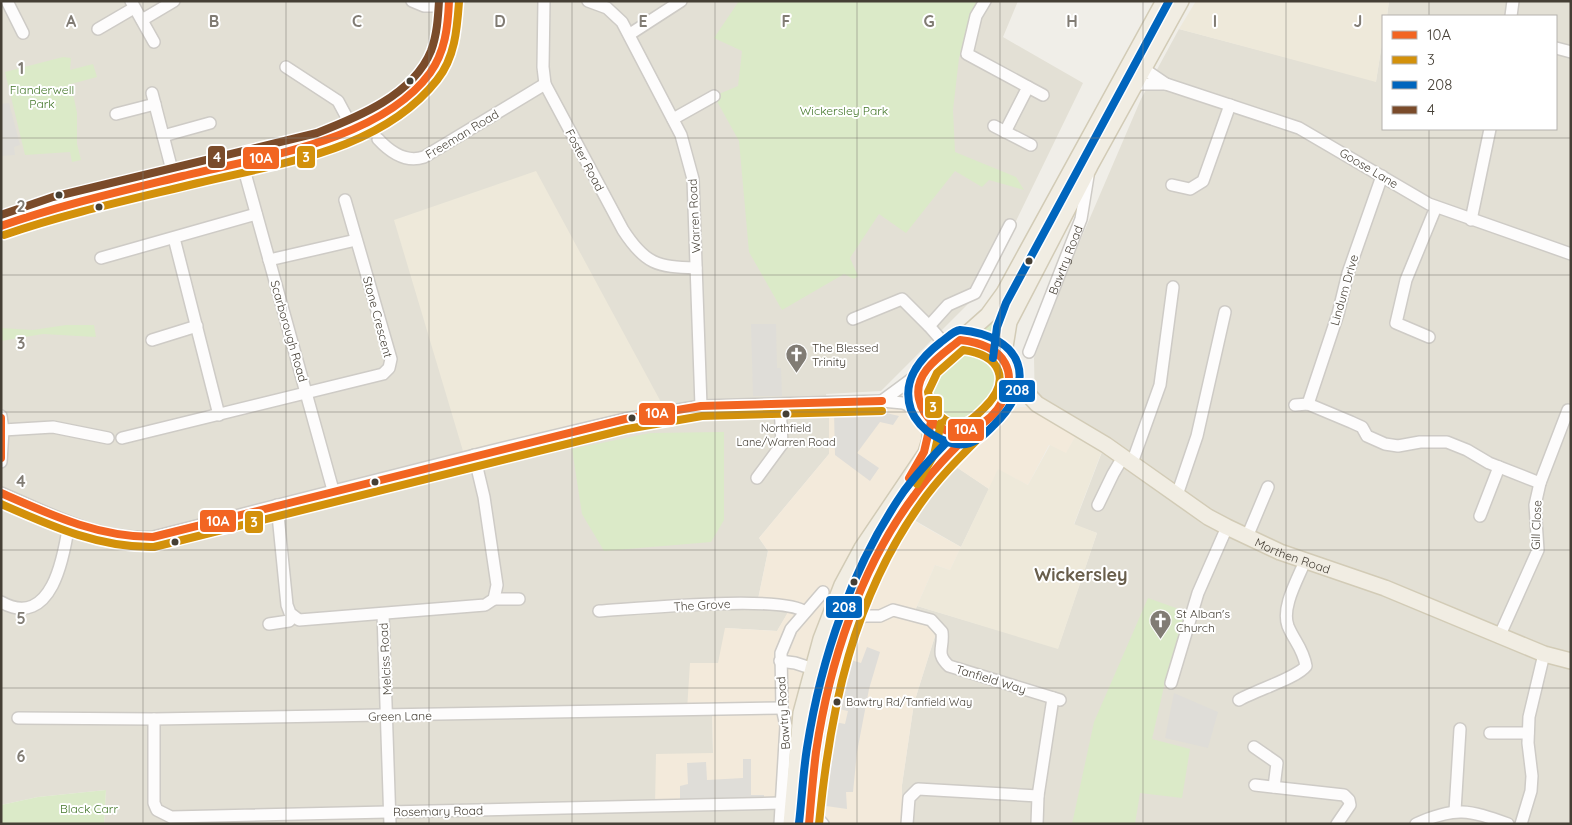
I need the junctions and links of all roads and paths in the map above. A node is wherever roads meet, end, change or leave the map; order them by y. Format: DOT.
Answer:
graph roads {
  1 [pos="7,1"];
  2 [pos="174,1"];
  3 [pos="412,1"];
  4 [pos="544,1"];
  5 [pos="588,1"];
  6 [pos="681,1"];
  7 [pos="985,1"];
  8 [pos="1164,1"];
  9 [pos="1181,1"];
  10 [pos="1513,1"];
  11 [pos="449,4"];
  12 [pos="132,5"];
  13 [pos="1511,15"];
  14 [pos="142,20"];
  15 [pos="98,29"];
  16 [pos="23,33"];
  17 [pos="630,34"];
  18 [pos="154,42"];
  19 [pos="1557,48"];
  20 [pos="1571,52"];
  21 [pos="286,67"];
  22 [pos="1144,69"];
  23 [pos="545,84"];
  24 [pos="1119,84"];
  25 [pos="1136,84"];
  26 [pos="1166,84"];
  27 [pos="1028,87"];
  28 [pos="1043,95"];
  29 [pos="714,96"];
  30 [pos="1230,105"];
  31 [pos="116,114"];
  32 [pos="673,119"];
  33 [pos="210,123"];
  34 [pos="994,126"];
  35 [pos="353,128"];
  36 [pos="1490,130"];
  37 [pos="1005,132"];
  38 [pos="163,136"];
  39 [pos="378,139"];
  40 [pos="1031,145"];
  41 [pos="1090,166"];
  42 [pos="245,173"];
  43 [pos="1382,176"];
  44 [pos="174,178"];
  45 [pos="1172,185"];
  46 [pos="345,200"];
  47 [pos="1436,207"];
  48 [pos="256,214"];
  49 [pos="1472,220"];
  50 [pos="1010,225"];
  51 [pos="1,226"];
  52 [pos="174,238"];
  53 [pos="356,240"];
  54 [pos="1050,241"];
  55 [pos="1068,249"];
  56 [pos="1571,254"];
  57 [pos="101,258"];
  58 [pos="270,260"];
  59 [pos="696,268"];
  60 [pos="1174,287"];
  61 [pos="1225,312"];
  62 [pos="853,320"];
  63 [pos="196,326"];
  64 [pos="929,326"];
  65 [pos="1430,337"];
  66 [pos="152,340"];
  67 [pos="954,344"];
  68 [pos="1029,352"];
  69 [pos="1003,358"];
  70 [pos="928,367"];
  71 [pos="1010,375"];
  72 [pos="307,394"];
  73 [pos="882,401"];
  74 [pos="780,404"];
  75 [pos="1037,404"];
  76 [pos="1295,404"];
  77 [pos="1308,404"];
  78 [pos="701,406"];
  79 [pos="998,408"];
  80 [pos="1568,410"];
  81 [pos="219,415"];
  82 [pos="1,416"];
  83 [pos="927,416"];
  84 [pos="3,430"];
  85 [pos="972,431"];
  86 [pos="108,438"];
  87 [pos="122,438"];
  88 [pos="474,455"];
  89 [pos="1128,460"];
  90 [pos="1,462"];
  91 [pos="1499,467"];
  92 [pos="757,478"];
  93 [pos="1540,483"];
  94 [pos="1268,487"];
  95 [pos="333,490"];
  96 [pos="1,493"];
  97 [pos="1177,495"];
  98 [pos="278,505"];
  99 [pos="1098,505"];
  100 [pos="1480,516"];
  101 [pos="69,522"];
  102 [pos="1227,527"];
  103 [pos="1247,537"];
  104 [pos="1305,561"];
  105 [pos="863,585"];
  106 [pos="823,592"];
  107 [pos="494,599"];
  108 [pos="519,599"];
  109 [pos="1,602"];
  110 [pos="599,611"];
  111 [pos="804,612"];
  112 [pos="383,614"];
  113 [pos="870,615"];
  114 [pos="293,617"];
  115 [pos="269,624"];
  116 [pos="846,629"];
  117 [pos="1499,637"];
  118 [pos="817,652"];
  119 [pos="1544,654"];
  120 [pos="1571,661"];
  121 [pos="780,662"];
  122 [pos="795,663"];
  123 [pos="812,670"];
  124 [pos="1172,683"];
  125 [pos="1239,700"];
  126 [pos="782,708"];
  127 [pos="387,716"];
  128 [pos="18,718"];
  129 [pos="154,719"];
  130 [pos="1460,729"];
  131 [pos="1490,732"];
  132 [pos="1528,733"];
  133 [pos="1254,747"];
  134 [pos="1255,785"];
  135 [pos="1274,787"];
  136 [pos="1038,796"];
  137 [pos="811,800"];
  138 [pos="781,804"];
  139 [pos="1455,810"];
  140 [pos="389,818"];
  141 [pos="780,824"];
  142 [pos="791,824"];
  143 [pos="809,824"];
  144 [pos="824,824"];
  145 [pos="907,824"];
  146 [pos="1037,824"];
  147 [pos="1337,824"];
  148 [pos="1416,824"];
  149 [pos="1508,824"];
  150 [pos="1521,824"];
  1 -- 16 [label="street"];
  2 -- 14 [label="street"];
  3 -- 11 [label="street"];
  4 -- 23 [label="street, Foster Road"];
  5 -- 17 [label="street, Warren Road"];
  6 -- 17 [label="street"];
  7 -- 27 [label="street"];
  8 -- 24 [label="main road"];
  9 -- 22 [label="main road, Bawtry Road"];
  10 -- 13 [label="street"];
  11 -- 35 [label="street"];
  12 -- 14 [label="street"];
  12 -- 15 [label="street"];
  14 -- 18 [label="street"];
  17 -- 32 [label="street, Warren Road"];
  19 -- 20 [label="street"];
  21 -- 35 [label="street"];
  22 -- 24 [label="street"];
  22 -- 25 [label="main road, Bawtry Road"];
  22 -- 26 [label="street, Goose Lane"];
  23 -- 39 [label="street, Freeman Road"];
  23 -- 59 [label="street, Foster Road"];
  24 -- 67 [label="main road"];
  25 -- 26 [label="street, Goose Lane"];
  25 -- 41 [label="main road, Bawtry Road"];
  26 -- 30 [label="street, Goose Lane"];
  27 -- 28 [label="street"];
  27 -- 37 [label="street"];
  29 -- 32 [label="street"];
  30 -- 43 [label="street, Goose Lane"];
  30 -- 45 [label="street"];
  31 -- 38 [label="street"];
  32 -- 59 [label="street, Warren Road"];
  33 -- 38 [label="street"];
  34 -- 37 [label="street"];
  35 -- 44 [label="street"];
  36 -- 49 [label="street"];
  37 -- 40 [label="street"];
  38 -- 44 [label="street"];
  41 -- 54 [label="main road, Bawtry Road"];
  41 -- 55 [label="street, Bawtry Road"];
  42 -- 48 [label="street, Scarborough Road"];
  43 -- 47 [label="street, Goose Lane"];
  43 -- 77 [label="street, Lindum Drive"];
  44 -- 51 [label="street"];
  46 -- 53 [label="street, Stone Crescent"];
  47 -- 49 [label="street, Goose Lane"];
  47 -- 65 [label="street"];
  48 -- 52 [label="street"];
  48 -- 58 [label="street, Scarborough Road"];
  49 -- 56 [label="street, Goose Lane"];
  50 -- 64 [label="street"];
  52 -- 57 [label="street"];
  52 -- 63 [label="street"];
  53 -- 58 [label="street"];
  53 -- 72 [label="street, Stone Crescent"];
  54 -- 55 [label="street"];
  54 -- 69 [label="main road, Bawtry Road"];
  55 -- 68 [label="street, Bawtry Road"];
  58 -- 72 [label="street, Scarborough Road"];
  59 -- 78 [label="street, Warren Road"];
  60 -- 89 [label="street"];
  61 -- 97 [label="street"];
  62 -- 64 [label="street"];
  63 -- 66 [label="street"];
  63 -- 81 [label="street"];
  64 -- 67 [label="street"];
  67 -- 69 [label="main road"];
  67 -- 70 [label="main road"];
  69 -- 71 [label="main road"];
  70 -- 73 [label="street"];
  70 -- 83 [label="main road"];
  71 -- 75 [label="main road, Morthen Road"];
  71 -- 79 [label="main road"];
  72 -- 81 [label="street, Stone Crescent"];
  72 -- 95 [label="street, Scarborough Road"];
  73 -- 74 [label="street"];
  73 -- 83 [label="street"];
  74 -- 78 [label="street"];
  74 -- 92 [label="street"];
  75 -- 79 [label="main road"];
  75 -- 89 [label="main road, Morthen Road"];
  76 -- 77 [label="street"];
  77 -- 91 [label="street"];
  78 -- 88 [label="street"];
  79 -- 85 [label="main road"];
  80 -- 93 [label="street, Gill Close"];
  81 -- 87 [label="street, Stone Crescent"];
  82 -- 84 [label="street"];
  83 -- 85 [label="main road"];
  83 -- 118 [label="main road, Bawtry Road"];
  84 -- 86 [label="street"];
  84 -- 90 [label="street"];
  85 -- 105 [label="main road"];
  88 -- 95 [label="street"];
  88 -- 107 [label="street"];
  89 -- 97 [label="main road, Morthen Road"];
  89 -- 99 [label="street"];
  91 -- 93 [label="street"];
  91 -- 100 [label="street"];
  93 -- 117 [label="street, Gill Close"];
  94 -- 103 [label="street"];
  95 -- 98 [label="street"];
  96 -- 101 [label="street"];
  97 -- 102 [label="main road, Morthen Road"];
  98 -- 101 [label="street"];
  98 -- 114 [label="street"];
  101 -- 109 [label="street"];
  102 -- 103 [label="main road, Morthen Road"];
  102 -- 124 [label="street"];
  103 -- 104 [label="main road, Morthen Road"];
  104 -- 117 [label="main road, Morthen Road"];
  104 -- 125 [label="street"];
  105 -- 113 [label="street"];
  105 -- 116 [label="main road"];
  106 -- 111 [label="street, Bawtry Road"];
  107 -- 108 [label="street"];
  107 -- 112 [label="street"];
  110 -- 111 [label="street, The Grove"];
  111 -- 121 [label="street, Bawtry Road"];
  112 -- 114 [label="street"];
  112 -- 127 [label="street, Melciss Road"];
  113 -- 116 [label="street, Tanfield Way"];
  113 -- 136 [label="street, Tanfield Way"];
  114 -- 115 [label="street"];
  116 -- 123 [label="street"];
  116 -- 137 [label="main road"];
  117 -- 119 [label="main road, Morthen Road"];
  118 -- 122 [label="street, Bawtry Road"];
  118 -- 123 [label="main road, Bawtry Road"];
  119 -- 120 [label="main road, Morthen Road"];
  119 -- 132 [label="street"];
  121 -- 122 [label="street, Bawtry Road"];
  121 -- 126 [label="street, Bawtry Road"];
  122 -- 123 [label="street, Bawtry Road"];
  123 -- 142 [label="main road, Bawtry Road"];
  126 -- 127 [label="street, Green Lane"];
  126 -- 138 [label="street, Bawtry Road"];
  127 -- 129 [label="street, Green Lane"];
  127 -- 140 [label="street, Melciss Road"];
  128 -- 129 [label="street, Green Lane"];
  129 -- 140 [label="street, Rosemary Road"];
  130 -- 139 [label="street"];
  131 -- 132 [label="street"];
  132 -- 150 [label="street"];
  133 -- 135 [label="street"];
  134 -- 135 [label="street"];
  135 -- 147 [label="street"];
  136 -- 145 [label="street"];
  136 -- 146 [label="street"];
  137 -- 143 [label="main road"];
  137 -- 144 [label="street"];
  138 -- 140 [label="street, Rosemary Road"];
  138 -- 141 [label="street, Bawtry Road"];
  139 -- 148 [label="street"];
  139 -- 149 [label="street"];
}
